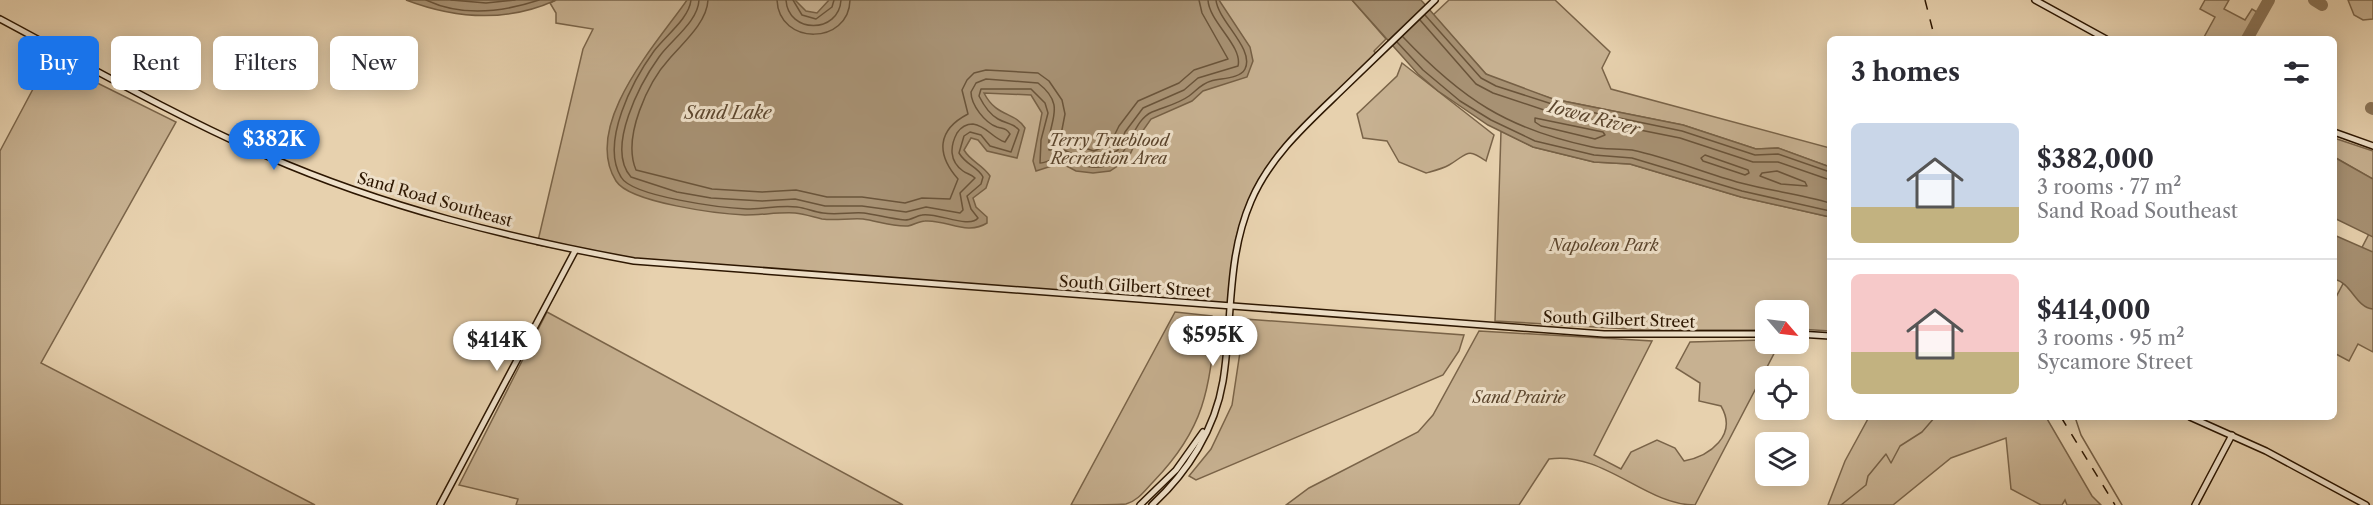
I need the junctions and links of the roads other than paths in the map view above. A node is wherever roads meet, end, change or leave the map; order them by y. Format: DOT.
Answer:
graph roads {
  1 [pos="1435,0"];
  2 [pos="2035,0"];
  3 [pos="0,19"];
  4 [pos="2101,36"];
  5 [pos="2337,133"];
  6 [pos="2373,146"];
  7 [pos="575,250"];
  8 [pos="1229,308"];
  9 [pos="1755,334"];
  10 [pos="1809,335"];
  11 [pos="1827,336"];
  12 [pos="2197,420"];
  13 [pos="1206,429"];
  14 [pos="2232,435"];
  15 [pos="440,505"];
  16 [pos="1140,505"];
  17 [pos="1152,505"];
  18 [pos="2195,505"];
  19 [pos="2367,505"];
  1 -- 8 [label="main road"];
  2 -- 4 [label="main road"];
  3 -- 7 [label="main road, Sand Road Southeast"];
  5 -- 6 [label="main road"];
  7 -- 8 [label="main road, South Gilbert Street"];
  7 -- 15 [label="main road"];
  8 -- 9 [label="main road, South Gilbert Street"];
  8 -- 13 [label="main road"];
  10 -- 11 [label="main road"];
  12 -- 14 [label="main road"];
  13 -- 16 [label="main road"];
  13 -- 17 [label="main road"];
  14 -- 18 [label="main road"];
  14 -- 19 [label="main road"];
}
